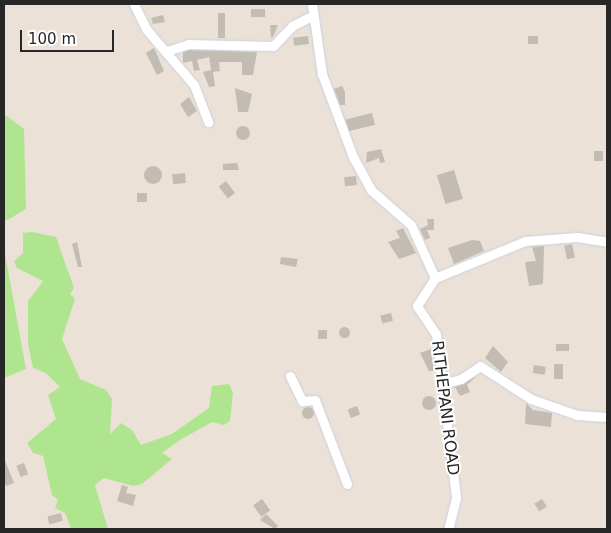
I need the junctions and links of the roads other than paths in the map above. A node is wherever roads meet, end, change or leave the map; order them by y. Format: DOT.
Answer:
graph roads {
  1 [pos="134,4"];
  2 [pos="312,4"];
  3 [pos="312,16"];
  4 [pos="167,51"];
  5 [pos="208,122"];
  6 [pos="607,242"];
  7 [pos="435,278"];
  8 [pos="290,376"];
  9 [pos="442,384"];
  10 [pos="607,417"];
  11 [pos="347,484"];
  12 [pos="448,529"];
  1 -- 4 [label="street"];
  2 -- 3 [label="street"];
  3 -- 4 [label="street"];
  3 -- 7 [label="street"];
  4 -- 5 [label="street"];
  6 -- 7 [label="street"];
  7 -- 9 [label="street, RITHEPANI ROAD"];
  8 -- 11 [label="street"];
  9 -- 10 [label="street"];
  9 -- 12 [label="street, RITHEPANI ROAD"];
}
